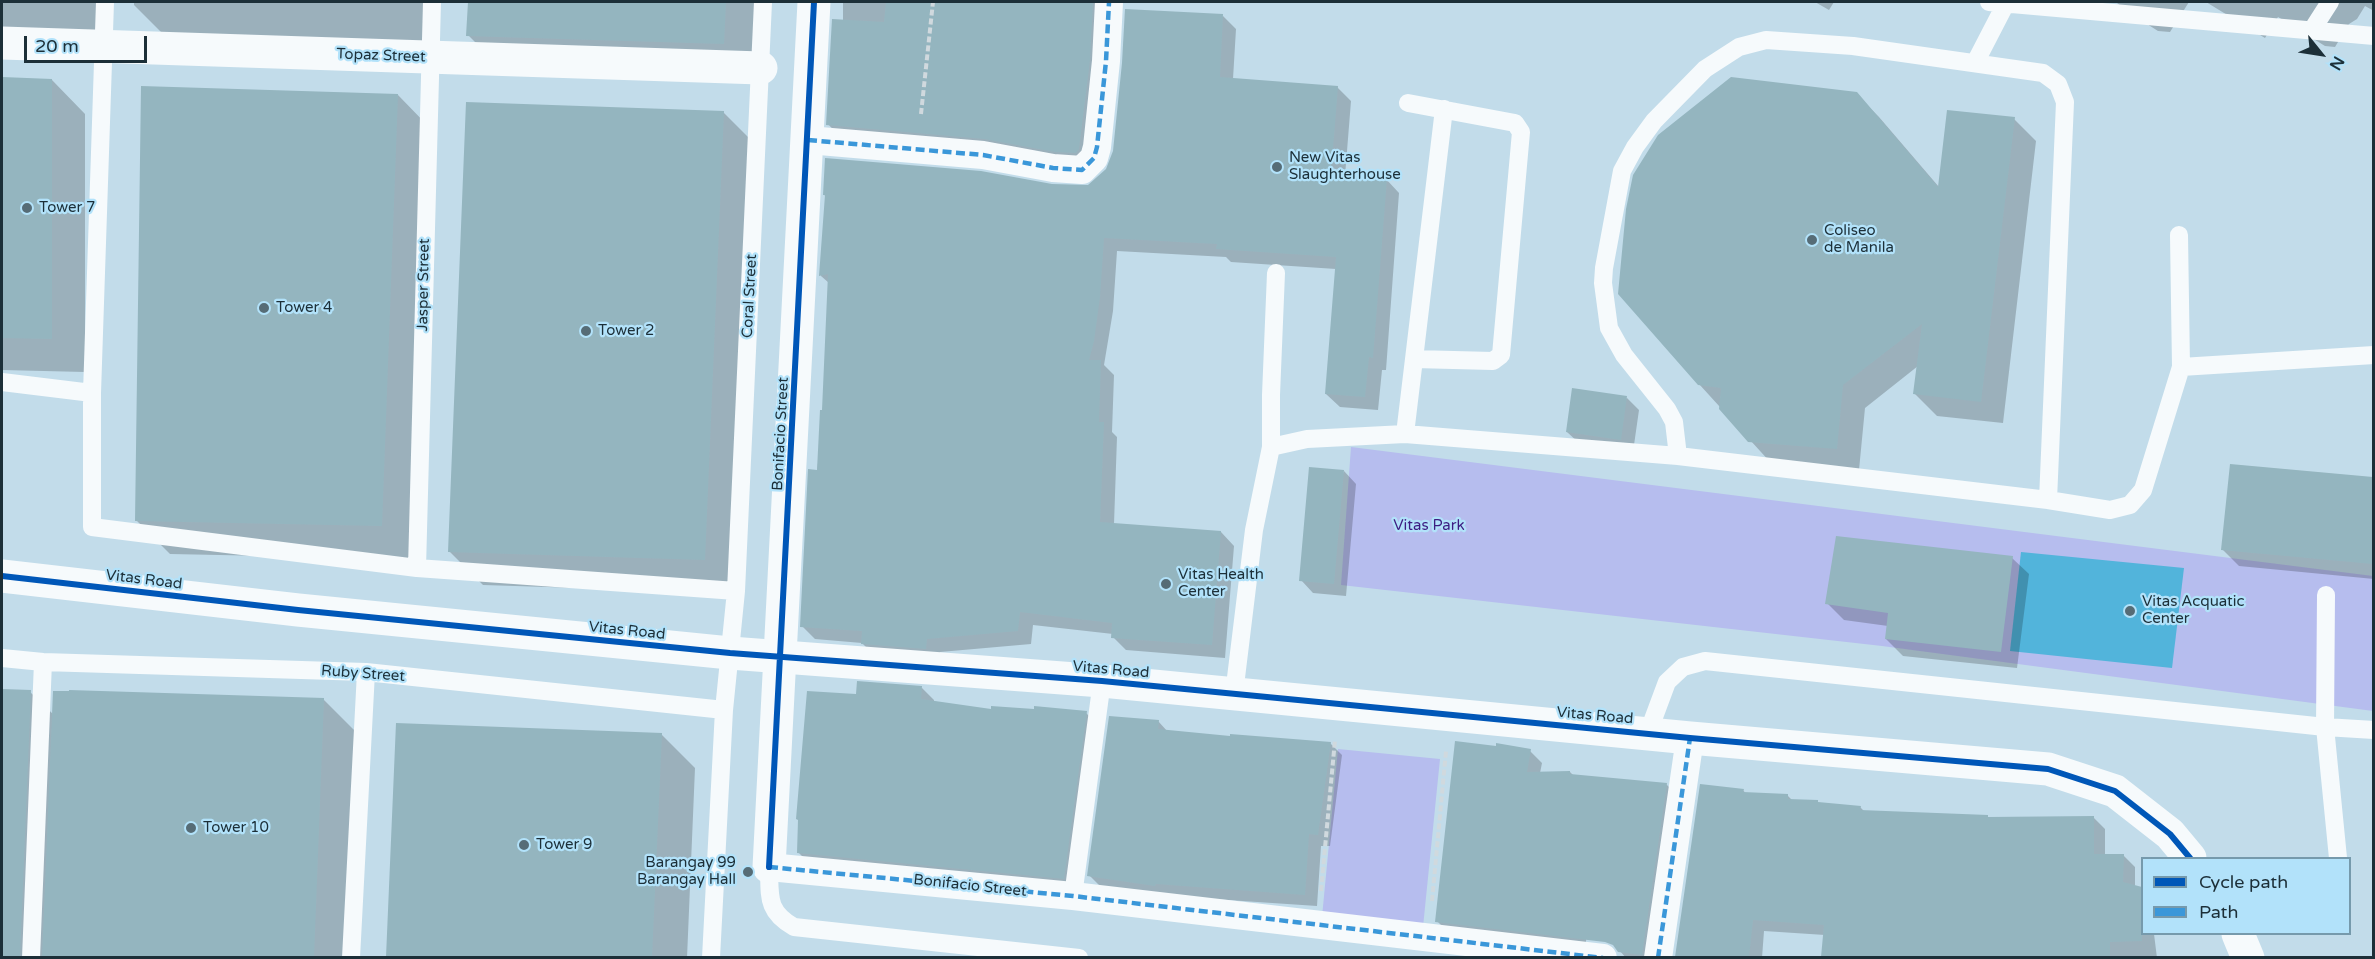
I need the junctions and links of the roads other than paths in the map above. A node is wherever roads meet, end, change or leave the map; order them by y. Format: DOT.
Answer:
graph roads {
  1 [pos="105,2"];
  2 [pos="432,2"];
  3 [pos="764,2"];
  4 [pos="814,2"];
  5 [pos="1109,2"];
  6 [pos="1997,2"];
  7 [pos="2330,2"];
  8 [pos="2151,9"];
  9 [pos="2312,30"];
  10 [pos="2373,36"];
  11 [pos="2,43"];
  12 [pos="104,46"];
  13 [pos="430,57"];
  14 [pos="1975,63"];
  15 [pos="761,68"];
  16 [pos="1408,103"];
  17 [pos="1444,109"];
  18 [pos="808,140"];
  19 [pos="2179,235"];
  20 [pos="1276,273"];
  21 [pos="2373,355"];
  22 [pos="1414,358"];
  23 [pos="2181,367"];
  24 [pos="2,381"];
  25 [pos="92,393"];
  26 [pos="1405,434"];
  27 [pos="1271,447"];
  28 [pos="1677,456"];
  29 [pos="2048,500"];
  30 [pos="417,568"];
  31 [pos="2,576"];
  32 [pos="736,591"];
  33 [pos="2326,595"];
  34 [pos="730,653"];
  35 [pos="781,657"];
  36 [pos="2,658"];
  37 [pos="43,662"];
  38 [pos="366,672"];
  39 [pos="1102,681"];
  40 [pos="1234,694"];
  41 [pos="724,710"];
  42 [pos="2325,726"];
  43 [pos="2373,730"];
  44 [pos="1648,733"];
  45 [pos="1690,738"];
  46 [pos="2189,857"];
  47 [pos="2338,857"];
  48 [pos="769,867"];
  49 [pos="1073,896"];
  50 [pos="2239,935"];
  51 [pos="31,957"];
  52 [pos="351,957"];
  53 [pos="711,957"];
  54 [pos="1079,957"];
  55 [pos="1603,957"];
  56 [pos="1658,957"];
  57 [pos="2248,957"];
  1 -- 12 [label="lane"];
  2 -- 13 [label="lane, Jasper Street"];
  3 -- 15 [label="lane, Coral Street"];
  4 -- 18 [label="street, Bonifacio Street"];
  5 -- 18 [label="street"];
  6 -- 8 [label="lane"];
  6 -- 14 [label="lane"];
  7 -- 9 [label="lane"];
  8 -- 9 [label="lane"];
  9 -- 10 [label="lane"];
  11 -- 12 [label="street, Topaz Street"];
  12 -- 13 [label="street, Topaz Street"];
  12 -- 25 [label="lane"];
  13 -- 15 [label="street, Topaz Street"];
  13 -- 30 [label="lane, Jasper Street"];
  14 -- 28 [label="lane"];
  14 -- 29 [label="lane"];
  15 -- 32 [label="lane, Coral Street"];
  16 -- 17 [label="lane"];
  17 -- 22 [label="lane"];
  17 -- 22 [label="lane"];
  18 -- 35 [label="street, Bonifacio Street"];
  19 -- 23 [label="lane"];
  20 -- 27 [label="lane"];
  21 -- 23 [label="lane"];
  22 -- 26 [label="lane"];
  23 -- 29 [label="lane"];
  24 -- 25 [label="lane"];
  25 -- 30 [label="lane"];
  26 -- 27 [label="lane"];
  26 -- 28 [label="lane"];
  27 -- 40 [label="lane"];
  28 -- 29 [label="lane"];
  30 -- 32 [label="lane"];
  31 -- 34 [label="street, Vitas Road"];
  32 -- 34 [label="lane, Coral Street"];
  33 -- 42 [label="lane"];
  34 -- 35 [label="street, Vitas Road"];
  34 -- 41 [label="lane, Coral Street"];
  35 -- 39 [label="street, Vitas Road"];
  35 -- 48 [label="street, Bonifacio Street"];
  36 -- 37 [label="lane, Ruby Street"];
  37 -- 38 [label="lane, Ruby Street"];
  37 -- 51 [label="lane"];
  38 -- 41 [label="lane, Ruby Street"];
  38 -- 52 [label="lane"];
  39 -- 40 [label="street, Vitas Road"];
  39 -- 49 [label="lane"];
  40 -- 44 [label="street, Vitas Road"];
  41 -- 53 [label="lane, Coral Street"];
  42 -- 43 [label="lane"];
  42 -- 44 [label="lane"];
  42 -- 47 [label="lane"];
  44 -- 45 [label="street, Vitas Road"];
  45 -- 46 [label="street, Vitas Road"];
  45 -- 56 [label="street"];
  48 -- 49 [label="street, Bonifacio Street"];
  48 -- 54 [label="lane"];
  49 -- 55 [label="street, Bonifacio Street"];
  50 -- 57 [label="street"];
}
